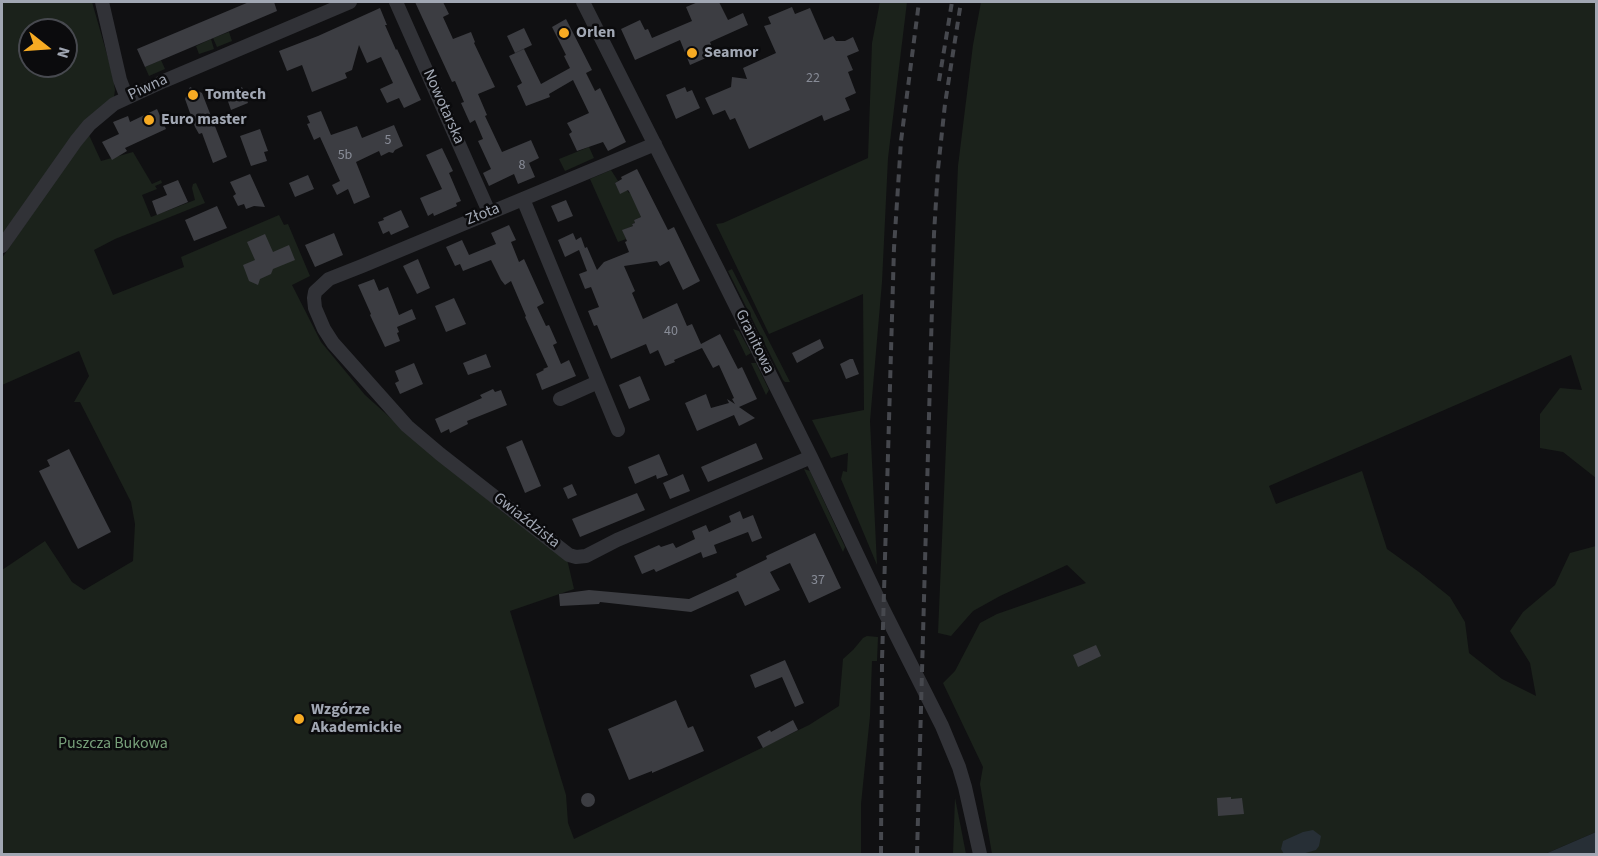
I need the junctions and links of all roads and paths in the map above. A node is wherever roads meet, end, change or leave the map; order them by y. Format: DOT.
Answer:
graph roads {
  1 [pos="102,2"];
  2 [pos="350,2"];
  3 [pos="396,2"];
  4 [pos="582,2"];
  5 [pos="127,98"];
  6 [pos="655,144"];
  7 [pos="523,199"];
  8 [pos="489,212"];
  9 [pos="2,246"];
  10 [pos="315,292"];
  11 [pos="598,382"];
  12 [pos="560,399"];
  13 [pos="618,430"];
  14 [pos="811,457"];
  15 [pos="980,855"];
  1 -- 5 [label="street"];
  2 -- 5 [label="street, Piwna"];
  3 -- 8 [label="street, Nowotarska"];
  4 -- 6 [label="street, Granitowa"];
  5 -- 9 [label="street, Piwna"];
  6 -- 7 [label="street, Złota"];
  6 -- 14 [label="street, Granitowa"];
  7 -- 8 [label="street, Złota"];
  7 -- 11 [label="street"];
  8 -- 10 [label="street, Złota"];
  10 -- 14 [label="street, Gwiaździsta"];
  11 -- 12 [label="street"];
  11 -- 13 [label="street"];
  14 -- 15 [label="street, Granitowa"];
}
